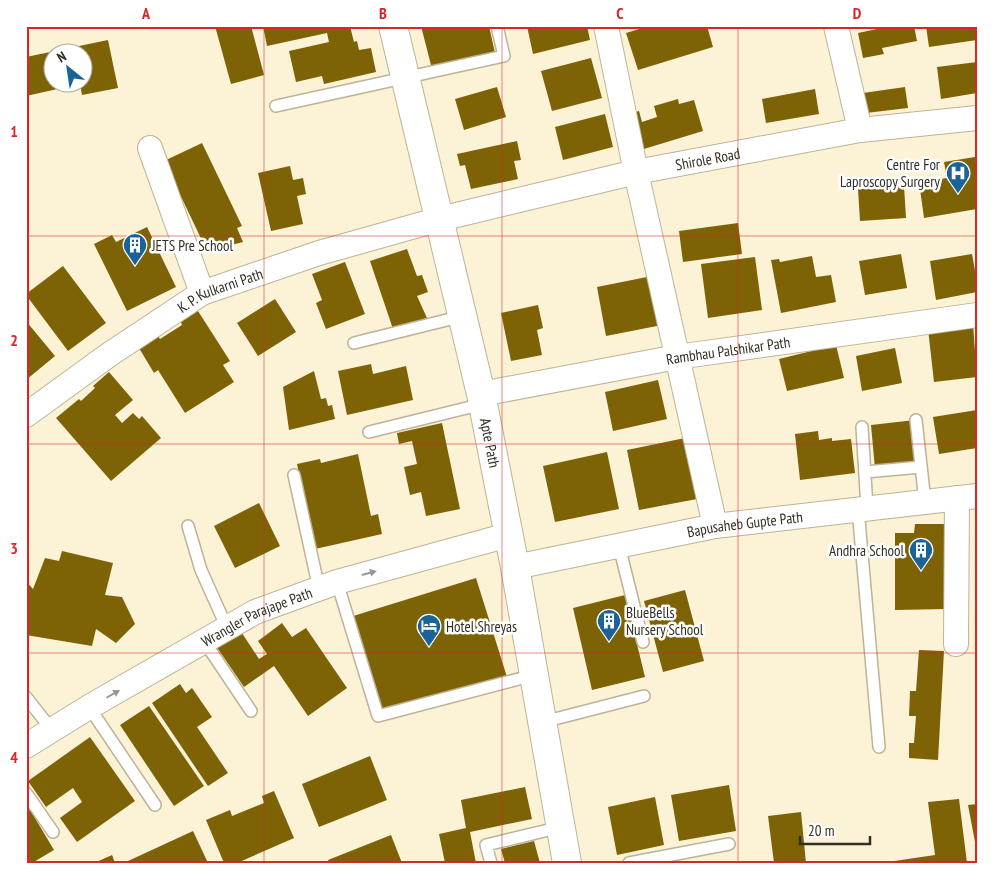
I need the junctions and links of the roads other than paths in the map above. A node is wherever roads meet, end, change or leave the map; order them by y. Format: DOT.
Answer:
graph roads {
  1 [pos="393,26"];
  2 [pos="497,26"];
  3 [pos="606,26"];
  4 [pos="836,26"];
  5 [pos="406,78"];
  6 [pos="276,106"];
  7 [pos="977,118"];
  8 [pos="860,130"];
  9 [pos="150,148"];
  10 [pos="636,172"];
  11 [pos="440,219"];
  12 [pos="202,293"];
  13 [pos="977,315"];
  14 [pos="463,316"];
  15 [pos="354,343"];
  16 [pos="677,357"];
  17 [pos="482,399"];
  18 [pos="26,415"];
  19 [pos="916,420"];
  20 [pos="862,427"];
  21 [pos="369,432"];
  22 [pos="921,467"];
  23 [pos="865,472"];
  24 [pos="294,475"];
  25 [pos="967,497"];
  26 [pos="925,502"];
  27 [pos="863,509"];
  28 [pos="188,526"];
  29 [pos="715,526"];
  30 [pos="508,535"];
  31 [pos="619,546"];
  32 [pos="515,567"];
  33 [pos="328,585"];
  34 [pos="227,628"];
  35 [pos="204,642"];
  36 [pos="643,642"];
  37 [pos="956,644"];
  38 [pos="534,675"];
  39 [pos="644,696"];
  40 [pos="26,697"];
  41 [pos="89,707"];
  42 [pos="251,711"];
  43 [pos="543,722"];
  44 [pos="52,730"];
  45 [pos="26,746"];
  46 [pos="879,747"];
  47 [pos="26,793"];
  48 [pos="155,805"];
  49 [pos="561,828"];
  50 [pos="53,832"];
  51 [pos="730,844"];
  52 [pos="491,863"];
  53 [pos="567,863"];
  54 [pos="629,863"];
  1 -- 5 [label="street, Apte Path"];
  2 -- 5 [label="lane"];
  3 -- 10 [label="street"];
  4 -- 8 [label="street"];
  5 -- 6 [label="lane"];
  5 -- 11 [label="street, Apte Path"];
  7 -- 8 [label="street, Shirole Road"];
  8 -- 10 [label="street, Shirole Road"];
  9 -- 12 [label="street"];
  10 -- 11 [label="street, Shirole Road"];
  10 -- 16 [label="street"];
  11 -- 12 [label="street, K. P. Kulkarni Path"];
  11 -- 14 [label="street, Apte Path"];
  12 -- 18 [label="street, K. P. Kulkarni Path"];
  13 -- 16 [label="street, Rambhau Palshikar Path"];
  14 -- 15 [label="lane"];
  14 -- 17 [label="street, Apte Path"];
  16 -- 17 [label="street, Rambhau Palshikar Path"];
  16 -- 29 [label="street"];
  17 -- 21 [label="lane"];
  17 -- 30 [label="street, Apte Path"];
  19 -- 22 [label="lane"];
  20 -- 23 [label="lane"];
  22 -- 23 [label="lane"];
  22 -- 26 [label="lane"];
  23 -- 27 [label="lane"];
  24 -- 33 [label="lane"];
  25 -- 26 [label="street, Bapusaheb Gupte Path"];
  25 -- 37 [label="street"];
  26 -- 27 [label="street, Bapusaheb Gupte Path"];
  27 -- 29 [label="street, Bapusaheb Gupte Path"];
  27 -- 46 [label="lane"];
  28 -- 34 [label="lane"];
  29 -- 31 [label="street, Bapusaheb Gupte Path"];
  30 -- 32 [label="street, Apte Path"];
  33 -- 30 [label="street, Wrangler Parajape Path, one-way"];
  31 -- 32 [label="street, Bapusaheb Gupte Path"];
  31 -- 36 [label="lane"];
  32 -- 38 [label="street, Apte Path"];
  33 -- 34 [label="street, Wrangler Parajape Path"];
  33 -- 38 [label="lane"];
  34 -- 35 [label="street, Wrangler Parajape Path"];
  41 -- 35 [label="street, Wrangler Parajape Path, one-way"];
  35 -- 42 [label="lane"];
  38 -- 43 [label="street, Apte Path"];
  39 -- 43 [label="lane"];
  40 -- 44 [label="lane"];
  41 -- 44 [label="street, Wrangler Parajape Path"];
  41 -- 48 [label="lane"];
  43 -- 49 [label="street, Apte Path"];
  44 -- 45 [label="street, Wrangler Parajape Path"];
  47 -- 50 [label="lane"];
  49 -- 52 [label="lane"];
  49 -- 53 [label="street, Apte Path"];
  51 -- 54 [label="lane"];
}
